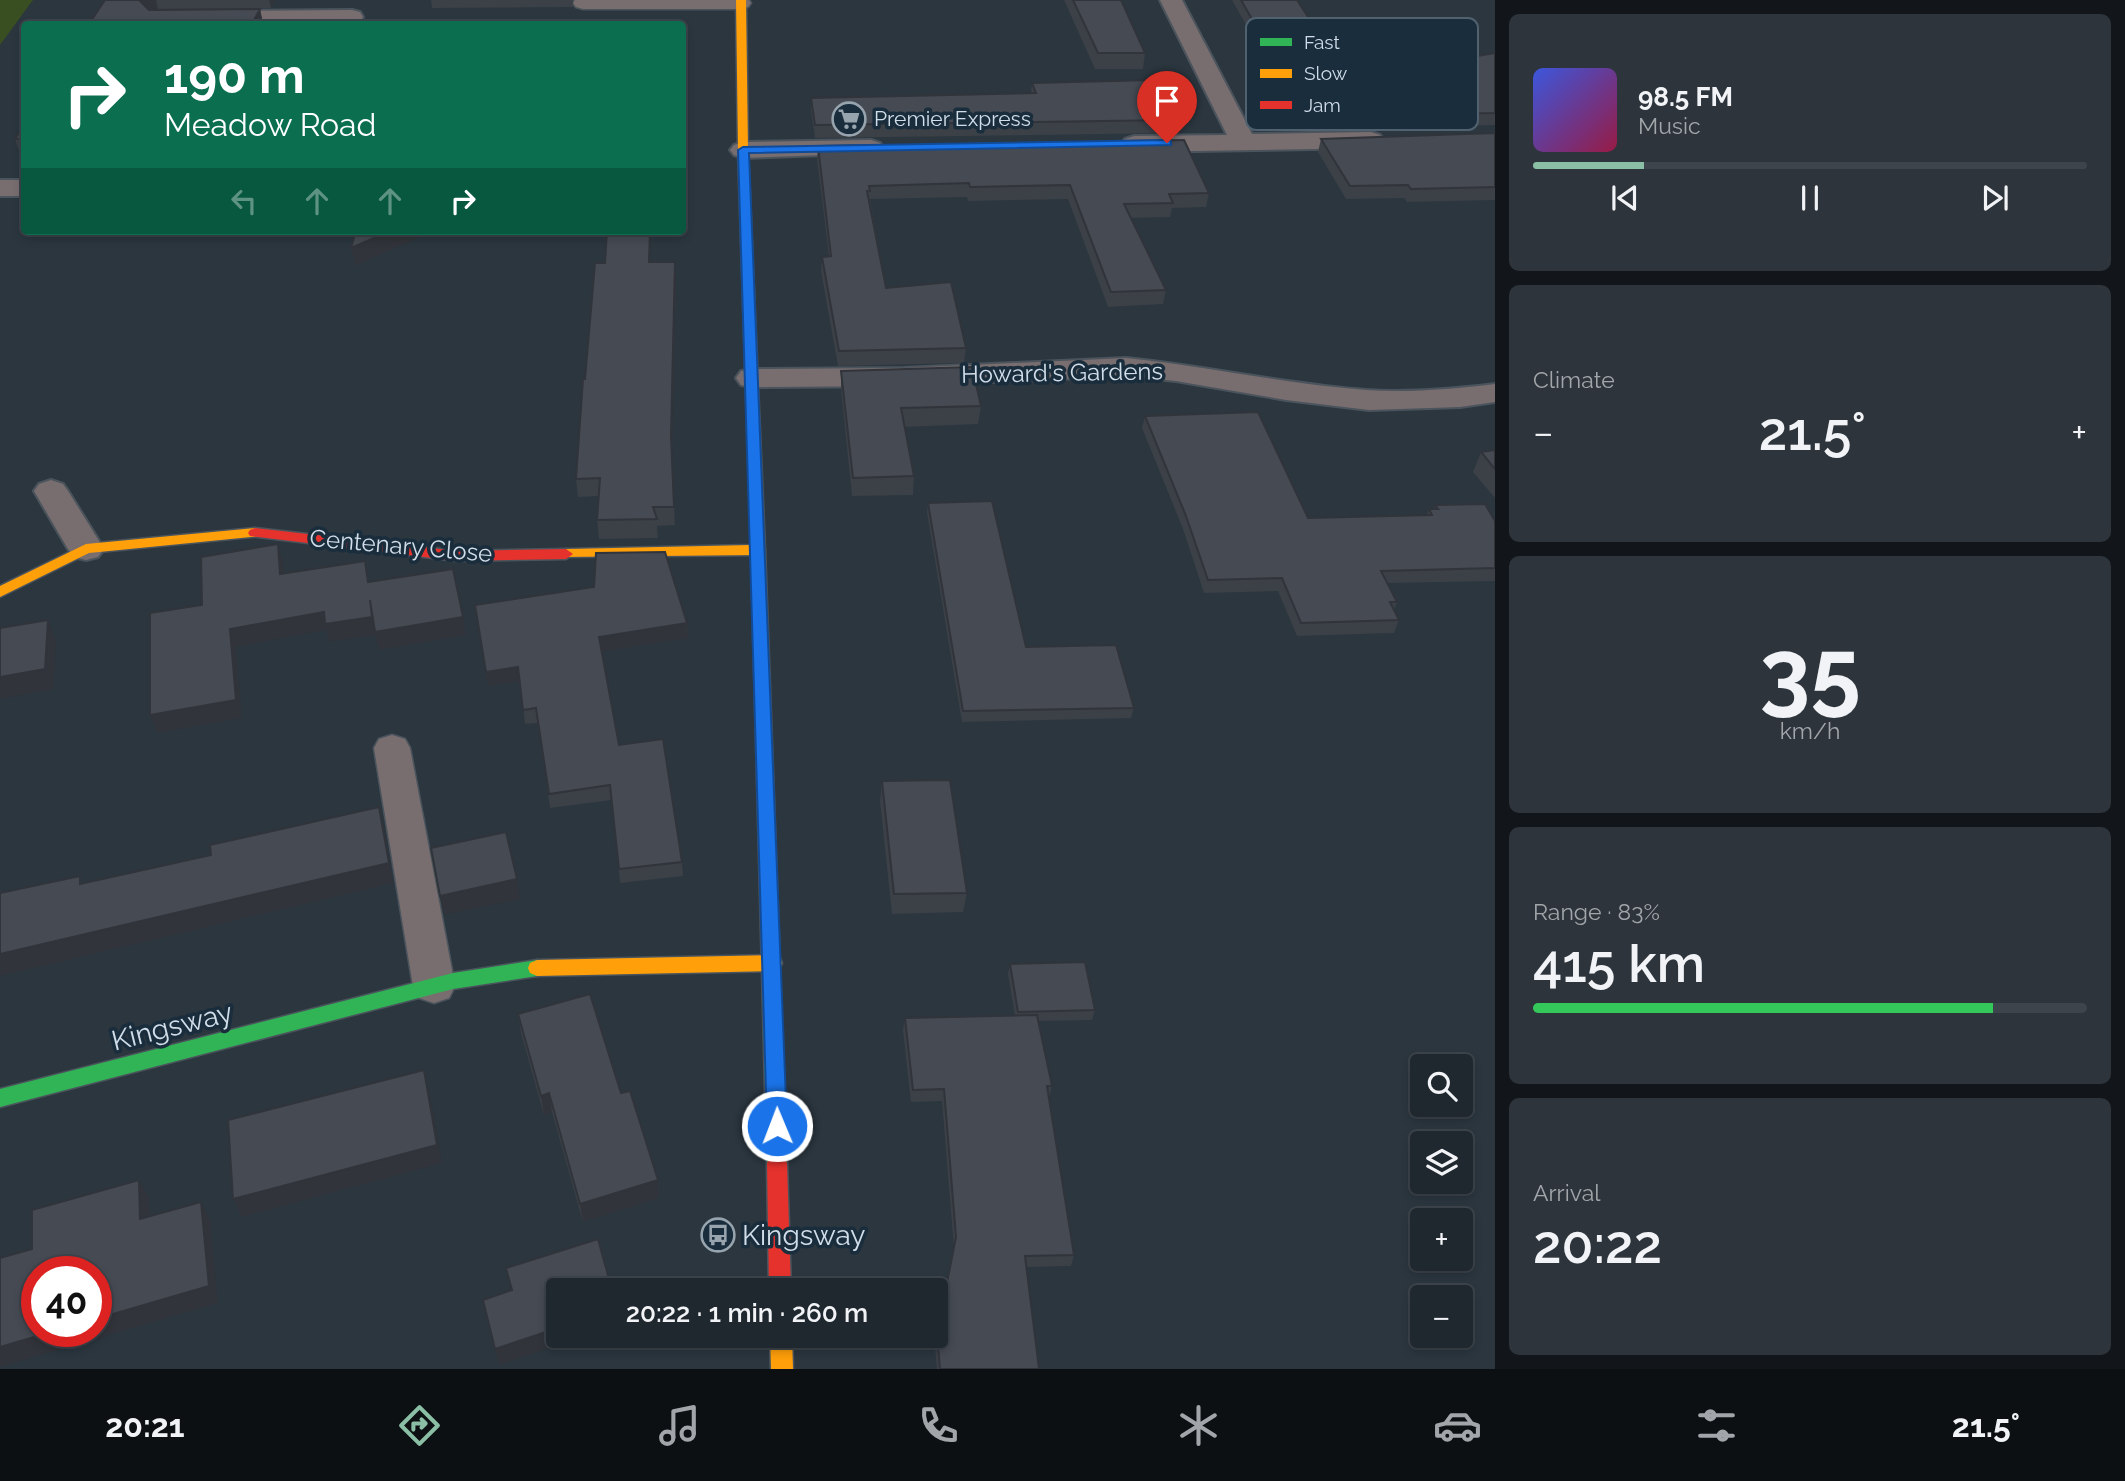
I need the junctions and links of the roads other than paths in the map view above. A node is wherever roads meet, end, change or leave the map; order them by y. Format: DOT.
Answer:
graph roads {
  1 [pos="1171,0"];
  2 [pos="741,1"];
  3 [pos="583,4"];
  4 [pos="353,14"];
  5 [pos="186,18"];
  6 [pos="1398,139"];
  7 [pos="1243,142"];
  8 [pos="1113,144"];
  9 [pos="895,147"];
  10 [pos="743,150"];
  11 [pos="0,188"];
  12 [pos="21,188"];
  13 [pos="752,378"];
  14 [pos="1495,393"];
  15 [pos="51,491"];
  16 [pos="86,549"];
  17 [pos="758,550"];
  18 [pos="0,592"];
  19 [pos="392,748"];
  20 [pos="773,963"];
  21 [pos="434,986"];
  22 [pos="0,1098"];
  23 [pos="780,1278"];
  24 [pos="781,1348"];
  25 [pos="782,1369"];
  1 -- 7 [label="street"];
  2 -- 3 [label="lane"];
  2 -- 10 [label="street"];
  4 -- 5 [label="street"];
  6 -- 7 [label="street"];
  7 -- 8 [label="street"];
  9 -- 10 [label="street"];
  10 -- 13 [label="street"];
  11 -- 12 [label="street"];
  13 -- 14 [label="street, Howard's Gardens"];
  13 -- 17 [label="street"];
  15 -- 16 [label="street"];
  16 -- 17 [label="street, Centenary Close"];
  16 -- 18 [label="street, Centenary Close"];
  17 -- 20 [label="street"];
  19 -- 21 [label="lane"];
  20 -- 21 [label="street, Kingsway"];
  20 -- 23 [label="street"];
  21 -- 22 [label="street, Kingsway"];
  24 -- 25 [label="street"];
}
